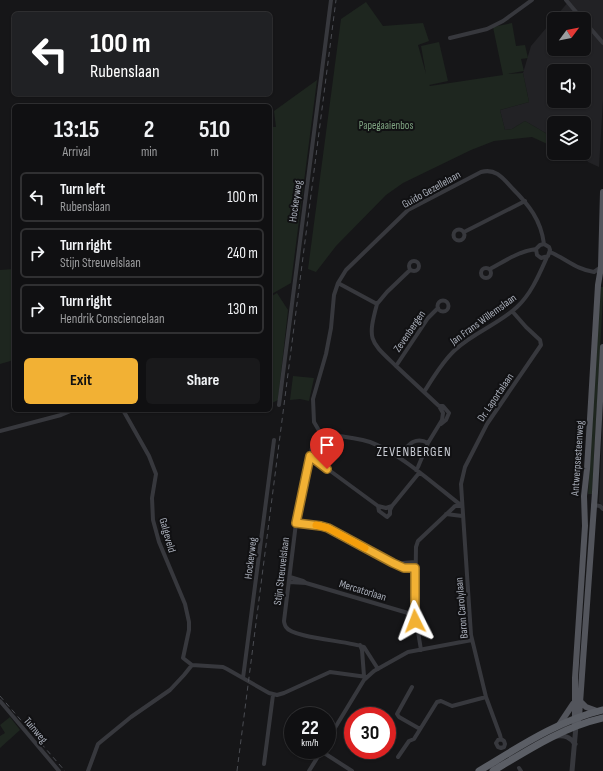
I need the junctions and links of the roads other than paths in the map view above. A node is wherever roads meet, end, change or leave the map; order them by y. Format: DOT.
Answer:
graph roads {
  1 [pos="331,0"];
  2 [pos="532,0"];
  3 [pos="566,0"];
  4 [pos="576,12"];
  5 [pos="591,29"];
  6 [pos="450,38"];
  7 [pos="603,43"];
  8 [pos="603,192"];
  9 [pos="525,201"];
  10 [pos="464,232"];
  11 [pos="544,244"];
  12 [pos="536,249"];
  13 [pos="550,252"];
  14 [pos="546,257"];
  15 [pos="601,267"];
  16 [pos="410,270"];
  17 [pos="490,270"];
  18 [pos="594,272"];
  19 [pos="600,278"];
  20 [pos="338,283"];
  21 [pos="377,304"];
  22 [pos="438,308"];
  23 [pos="512,311"];
  24 [pos="603,347"];
  25 [pos="396,366"];
  26 [pos="424,392"];
  27 [pos="279,405"];
  28 [pos="68,412"];
  29 [pos="124,412"];
  30 [pos="0,431"];
  31 [pos="321,434"];
  32 [pos="274,440"];
  33 [pos="428,443"];
  34 [pos="310,456"];
  35 [pos="398,457"];
  36 [pos="418,472"];
  37 [pos="461,492"];
  38 [pos="584,496"];
  39 [pos="594,497"];
  40 [pos="453,499"];
  41 [pos="593,505"];
  42 [pos="378,506"];
  43 [pos="392,506"];
  44 [pos="462,506"];
  45 [pos="603,509"];
  46 [pos="446,514"];
  47 [pos="462,516"];
  48 [pos="296,523"];
  49 [pos="415,562"];
  50 [pos="400,565"];
  51 [pos="415,568"];
  52 [pos="290,577"];
  53 [pos="581,581"];
  54 [pos="289,582"];
  55 [pos="306,582"];
  56 [pos="588,582"];
  57 [pos="415,613"];
  58 [pos="472,640"];
  59 [pos="360,645"];
  60 [pos="421,650"];
  61 [pos="192,665"];
  62 [pos="378,669"];
  63 [pos="366,676"];
  64 [pos="244,678"];
  65 [pos="412,687"];
  66 [pos="273,695"];
  67 [pos="486,697"];
  68 [pos="0,701"];
  69 [pos="577,702"];
  70 [pos="600,711"];
  71 [pos="603,718"];
  72 [pos="576,721"];
  73 [pos="559,725"];
  74 [pos="336,726"];
  75 [pos="420,729"];
  76 [pos="553,736"];
  77 [pos="501,740"];
  78 [pos="575,744"];
  79 [pos="398,757"];
  80 [pos="316,759"];
  81 [pos="333,759"];
  82 [pos="264,764"];
  83 [pos="59,771"];
  84 [pos="88,771"];
  85 [pos="309,771"];
  86 [pos="352,771"];
  87 [pos="479,771"];
  88 [pos="494,771"];
  89 [pos="572,771"];
  1 -- 27 [label="street, Hockeyweg"];
  2 -- 6 [label="street"];
  3 -- 4 [label="street"];
  5 -- 7 [label="street"];
  8 -- 15 [label="main road, Antwerpsesteenweg"];
  9 -- 10 [label="street"];
  9 -- 11 [label="street, Guido Gezellelaan"];
  9 -- 20 [label="street, Guido Gezellelaan"];
  11 -- 12 [label="street"];
  11 -- 13 [label="street, Guido Gezellelaan"];
  12 -- 14 [label="street"];
  12 -- 17 [label="street"];
  13 -- 14 [label="street"];
  13 -- 18 [label="street, Guido Gezellelaan"];
  14 -- 23 [label="street, Jan Frans Willemslaan"];
  15 -- 18 [label="street"];
  15 -- 19 [label="main road, Antwerpsesteenweg"];
  16 -- 21 [label="street"];
  18 -- 19 [label="street, Guido Gezellelaan"];
  19 -- 38 [label="main road, Antwerpsesteenweg"];
  20 -- 21 [label="street"];
  20 -- 31 [label="street"];
  21 -- 25 [label="street, Zevenbergen"];
  22 -- 25 [label="street, Zevenbergen"];
  23 -- 26 [label="street, Jan Frans Willemslaan"];
  23 -- 37 [label="street, Dr. Laportalaan"];
  24 -- 39 [label="main road, Antwerpsesteenweg"];
  25 -- 26 [label="street, Zevenbergen"];
  26 -- 33 [label="street, Zevenbergen"];
  28 -- 30 [label="street"];
  29 -- 61 [label="street, Galgeveld"];
  31 -- 34 [label="street, Stijn Streuvelslaan"];
  31 -- 35 [label="street"];
  32 -- 64 [label="street, Hockeyweg"];
  33 -- 35 [label="street"];
  33 -- 36 [label="street, Zevenbergen"];
  34 -- 42 [label="street"];
  34 -- 48 [label="street, Stijn Streuvelslaan"];
  35 -- 36 [label="street"];
  36 -- 40 [label="street"];
  36 -- 43 [label="street, Zevenbergen"];
  37 -- 40 [label="street"];
  37 -- 44 [label="street, Dr. Laportalaan"];
  38 -- 39 [label="main road"];
  38 -- 53 [label="main road, Antwerpsesteenweg"];
  39 -- 41 [label="main road, Antwerpsesteenweg"];
  40 -- 44 [label="street"];
  41 -- 45 [label="street"];
  41 -- 56 [label="main road, Antwerpsesteenweg"];
  42 -- 43 [label="street"];
  42 -- 43 [label="street, Zevenbergen"];
  44 -- 46 [label="street"];
  44 -- 47 [label="street, Baron Carolylaan"];
  46 -- 47 [label="street"];
  46 -- 49 [label="street"];
  47 -- 58 [label="street, Baron Carolylaan"];
  48 -- 50 [label="street"];
  48 -- 52 [label="street, Stijn Streuvelslaan"];
  49 -- 50 [label="street"];
  49 -- 51 [label="street"];
  50 -- 51 [label="street"];
  51 -- 57 [label="street"];
  52 -- 54 [label="street, Stijn Streuvelslaan"];
  52 -- 55 [label="street, Mercatorlaan"];
  53 -- 56 [label="main road"];
  53 -- 69 [label="main road, Antwerpsesteenweg"];
  54 -- 55 [label="street, Mercatorlaan"];
  54 -- 59 [label="street, Stijn Streuvelslaan"];
  55 -- 57 [label="street, Mercatorlaan"];
  56 -- 69 [label="main road, Antwerpsesteenweg"];
  57 -- 60 [label="street"];
  58 -- 60 [label="street"];
  58 -- 67 [label="street, Baron Carolylaan"];
  59 -- 62 [label="street"];
  59 -- 63 [label="street"];
  60 -- 62 [label="street"];
  61 -- 64 [label="street"];
  61 -- 84 [label="street"];
  62 -- 63 [label="street"];
  63 -- 66 [label="street"];
  63 -- 74 [label="street"];
  64 -- 66 [label="street"];
  65 -- 75 [label="street"];
  66 -- 82 [label="street"];
  67 -- 75 [label="street"];
  67 -- 77 [label="street, Baron Carolylaan"];
  68 -- 83 [label="street, Tuinweg"];
  69 -- 70 [label="main road"];
  69 -- 72 [label="main road, Antwerpsesteenweg"];
  69 -- 73 [label="main road"];
  70 -- 72 [label="highway"];
  71 -- 72 [label="highway"];
  72 -- 73 [label="highway"];
  72 -- 76 [label="highway"];
  72 -- 78 [label="street, Antwerpsesteenweg"];
  73 -- 87 [label="highway"];
  75 -- 79 [label="street"];
  76 -- 78 [label="street"];
  76 -- 88 [label="highway"];
  78 -- 89 [label="street, Antwerpsesteenweg"];
  80 -- 85 [label="street"];
  81 -- 86 [label="street"];
}
